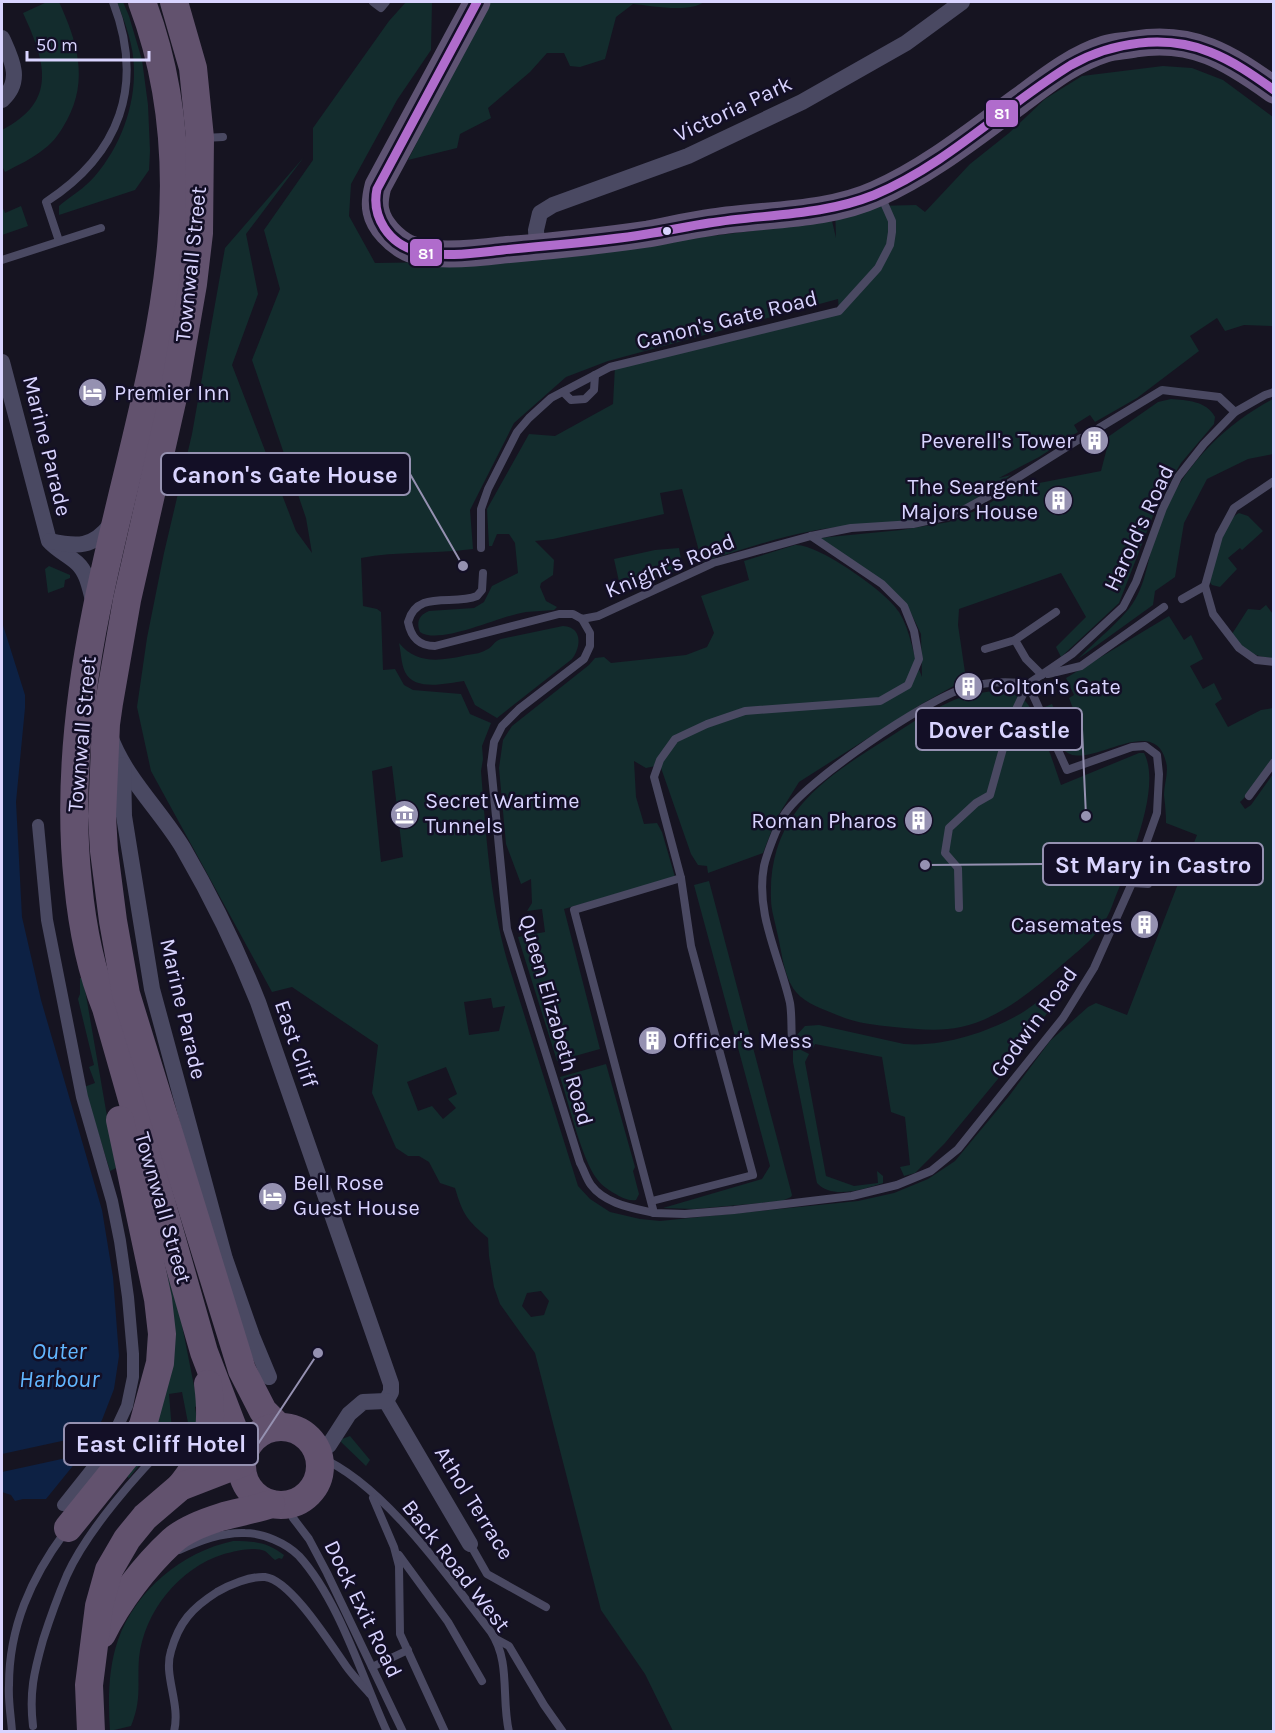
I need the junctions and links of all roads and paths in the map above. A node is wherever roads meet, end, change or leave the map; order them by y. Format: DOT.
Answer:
graph roads {
  1 [pos="113,2"];
  2 [pos="142,2"];
  3 [pos="174,2"];
  4 [pos="373,2"];
  5 [pos="386,2"];
  6 [pos="477,2"];
  7 [pos="962,2"];
  8 [pos="2,38"];
  9 [pos="1274,90"];
  10 [pos="2,100"];
  11 [pos="880,193"];
  12 [pos="101,228"];
  13 [pos="59,241"];
  14 [pos="537,247"];
  15 [pos="2,260"];
  16 [pos="2,362"];
  17 [pos="595,375"];
  18 [pos="563,392"];
  19 [pos="1274,392"];
  20 [pos="1235,412"];
  21 [pos="1100,427"];
  22 [pos="1082,438"];
  23 [pos="1274,481"];
  24 [pos="119,515"];
  25 [pos="811,536"];
  26 [pos="49,541"];
  27 [pos="481,548"];
  28 [pos="483,573"];
  29 [pos="1205,586"];
  30 [pos="1182,599"];
  31 [pos="1164,607"];
  32 [pos="96,612"];
  33 [pos="1056,612"];
  34 [pos="582,619"];
  35 [pos="1015,640"];
  36 [pos="985,649"];
  37 [pos="1274,662"];
  38 [pos="1041,675"];
  39 [pos="1028,684"];
  40 [pos="106,724"];
  41 [pos="1274,762"];
  42 [pos="123,765"];
  43 [pos="1249,796"];
  44 [pos="38,825"];
  45 [pos="681,878"];
  46 [pos="1132,883"];
  47 [pos="1148,884"];
  48 [pos="959,908"];
  49 [pos="95,981"];
  50 [pos="792,1040"];
  51 [pos="652,1201"];
  52 [pos="654,1213"];
  53 [pos="218,1263"];
  54 [pos="242,1339"];
  55 [pos="204,1352"];
  56 [pos="269,1377"];
  57 [pos="386,1401"];
  58 [pos="279,1427"];
  59 [pos="190,1436"];
  60 [pos="318,1455"];
  61 [pos="242,1459"];
  62 [pos="180,1487"];
  63 [pos="371,1492"];
  64 [pos="279,1504"];
  65 [pos="66,1516"];
  66 [pos="470,1544"];
  67 [pos="394,1546"];
  68 [pos="154,1561"];
  69 [pos="546,1607"];
  70 [pos="496,1639"];
  71 [pos="95,1649"];
  72 [pos="408,1650"];
  73 [pos="372,1667"];
  74 [pos="482,1681"];
  75 [pos="370,1694"];
  76 [pos="33,1726"];
  77 [pos="12,1731"];
  78 [pos="91,1731"];
  79 [pos="174,1731"];
  80 [pos="387,1731"];
  81 [pos="403,1731"];
  82 [pos="445,1731"];
  83 [pos="509,1731"];
  84 [pos="563,1731"];
  1 -- 13 [label="lane"];
  2 -- 24 [label="highway, Townwall Street"];
  3 -- 40 [label="highway, Townwall Street"];
  4 -- 5 [label="lane"];
  6 -- 14 [label="main road"];
  7 -- 14 [label="street, Victoria Park"];
  8 -- 10 [label="street"];
  9 -- 11 [label="main road"];
  11 -- 14 [label="main road"];
  11 -- 17 [label="lane, Canon's Gate Road"];
  12 -- 13 [label="lane"];
  13 -- 15 [label="lane"];
  16 -- 26 [label="street, Marine Parade"];
  17 -- 18 [label="lane, Canon's Gate Road"];
  17 -- 18 [label="lane"];
  18 -- 27 [label="lane, Canon's Gate Road"];
  19 -- 20 [label="lane, Harold's Road"];
  20 -- 21 [label="lane"];
  20 -- 38 [label="lane, Harold's Road"];
  22 -- 25 [label="lane, Knight's Road"];
  23 -- 29 [label="lane"];
  24 -- 26 [label="street, Marine Parade"];
  24 -- 32 [label="highway, Townwall Street"];
  25 -- 34 [label="lane, Knight's Road"];
  25 -- 45 [label="lane"];
  26 -- 32 [label="street, Marine Parade"];
  28 -- 34 [label="lane, Knight's Road"];
  29 -- 30 [label="lane"];
  29 -- 37 [label="lane"];
  31 -- 38 [label="lane"];
  32 -- 49 [label="highway, Townwall Street"];
  33 -- 35 [label="lane"];
  34 -- 52 [label="lane, Queen Elizabeth Road"];
  35 -- 36 [label="lane"];
  35 -- 38 [label="lane"];
  38 -- 39 [label="lane"];
  39 -- 46 [label="lane, Godwin Road"];
  39 -- 48 [label="lane"];
  39 -- 50 [label="lane"];
  40 -- 42 [label="street, East Cliff"];
  40 -- 53 [label="highway, Townwall Street"];
  41 -- 43 [label="lane"];
  42 -- 53 [label="street, Marine Parade"];
  42 -- 57 [label="street, East Cliff"];
  44 -- 65 [label="street"];
  45 -- 51 [label="lane"];
  45 -- 51 [label="lane"];
  46 -- 47 [label="lane"];
  46 -- 52 [label="lane, Godwin Road"];
  49 -- 55 [label="highway, Townwall Street"];
  49 -- 65 [label="highway"];
  51 -- 52 [label="lane"];
  53 -- 54 [label="highway, Townwall Street"];
  54 -- 56 [label="street"];
  54 -- 58 [label="highway, Townwall Street"];
  55 -- 59 [label="highway"];
  55 -- 61 [label="highway, Townwall Street"];
  57 -- 60 [label="street"];
  57 -- 66 [label="street, Athol Terrace"];
  58 -- 60 [label="highway"];
  58 -- 61 [label="highway"];
  59 -- 62 [label="highway"];
  59 -- 76 [label="lane"];
  60 -- 63 [label="lane, Back Road West"];
  60 -- 64 [label="highway"];
  61 -- 62 [label="highway"];
  61 -- 64 [label="highway"];
  62 -- 71 [label="highway"];
  63 -- 67 [label="lane"];
  63 -- 70 [label="lane, Back Road West"];
  64 -- 68 [label="highway"];
  64 -- 73 [label="lane, Dock Exit Road"];
  65 -- 77 [label="lane"];
  66 -- 69 [label="lane, Athol Terrace"];
  67 -- 72 [label="lane"];
  67 -- 74 [label="lane"];
  68 -- 71 [label="highway"];
  68 -- 75 [label="lane, Dock Exit Road"];
  70 -- 83 [label="lane, Back Road West"];
  70 -- 84 [label="lane"];
  71 -- 78 [label="highway"];
  72 -- 73 [label="lane"];
  72 -- 82 [label="lane"];
  73 -- 81 [label="lane, Dock Exit Road"];
  75 -- 79 [label="lane"];
  75 -- 80 [label="lane, Dock Exit Road"];
}
